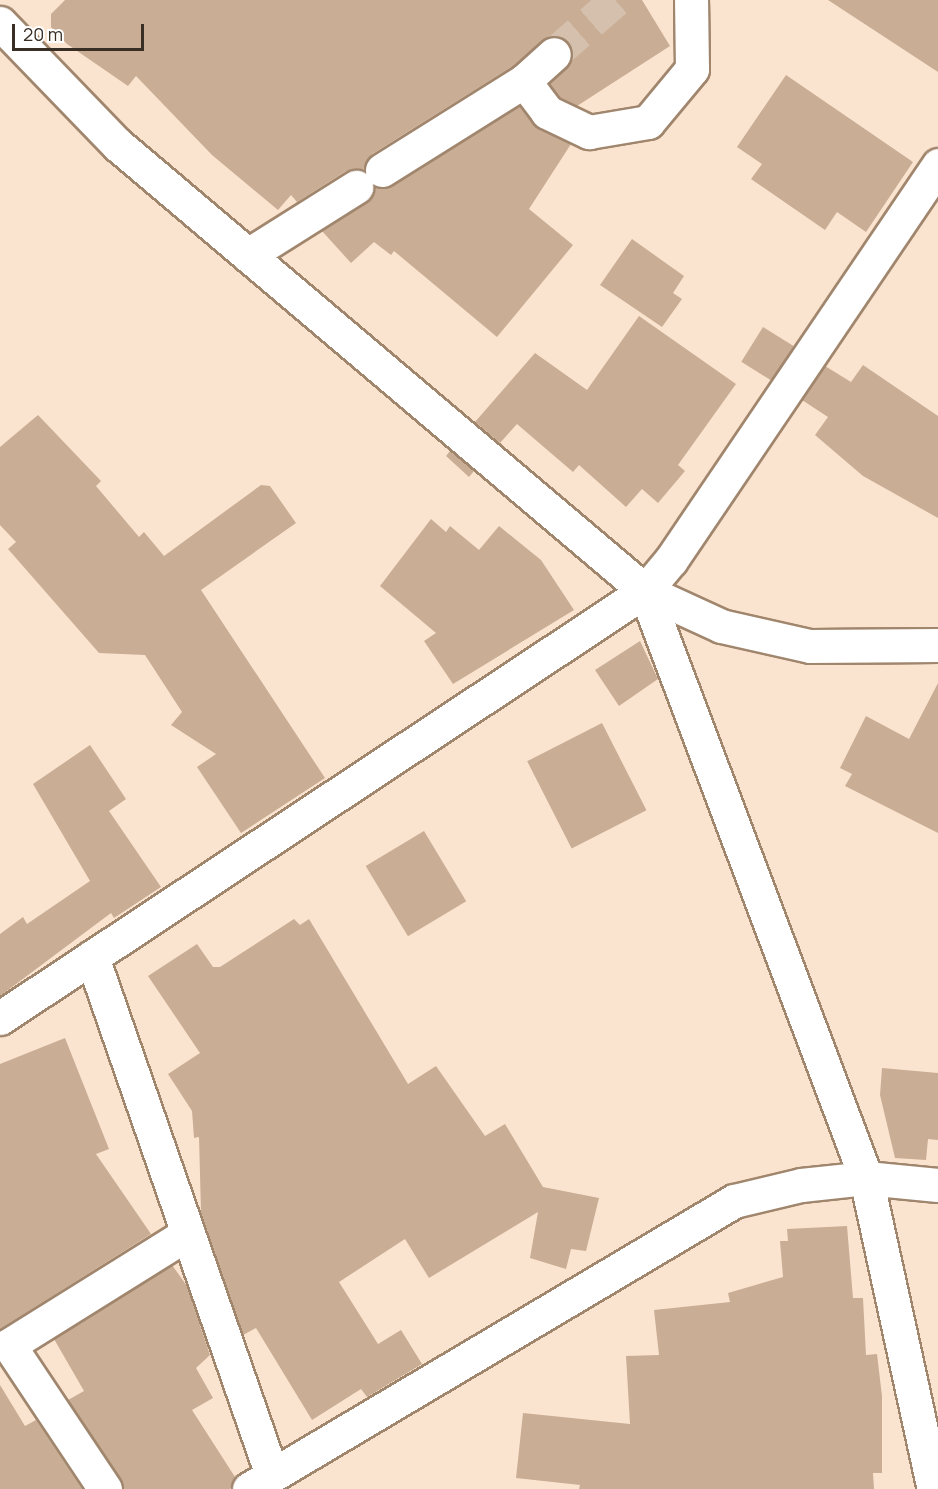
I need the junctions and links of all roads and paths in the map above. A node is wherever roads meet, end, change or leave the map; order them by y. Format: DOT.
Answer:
graph roads {
  1 [pos="691,0"];
  2 [pos="0,23"];
  3 [pos="554,54"];
  4 [pos="524,81"];
  5 [pos="938,165"];
  6 [pos="248,255"];
  7 [pos="645,591"];
  8 [pos="938,645"];
  9 [pos="92,957"];
  10 [pos="0,1018"];
  11 [pos="866,1179"];
  12 [pos="938,1185"];
  13 [pos="188,1233"];
  14 [pos="260,1482"];
  15 [pos="105,1489"];
  16 [pos="934,1489"];
  1 -- 4 [label="street"];
  2 -- 6 [label="street"];
  3 -- 4 [label="street"];
  4 -- 6 [label="street"];
  5 -- 7 [label="street"];
  6 -- 7 [label="street"];
  7 -- 8 [label="street"];
  7 -- 9 [label="street"];
  7 -- 11 [label="street"];
  9 -- 10 [label="street"];
  9 -- 13 [label="street"];
  11 -- 12 [label="street"];
  11 -- 14 [label="street"];
  11 -- 16 [label="street"];
  13 -- 14 [label="street"];
  13 -- 15 [label="street"];
}
